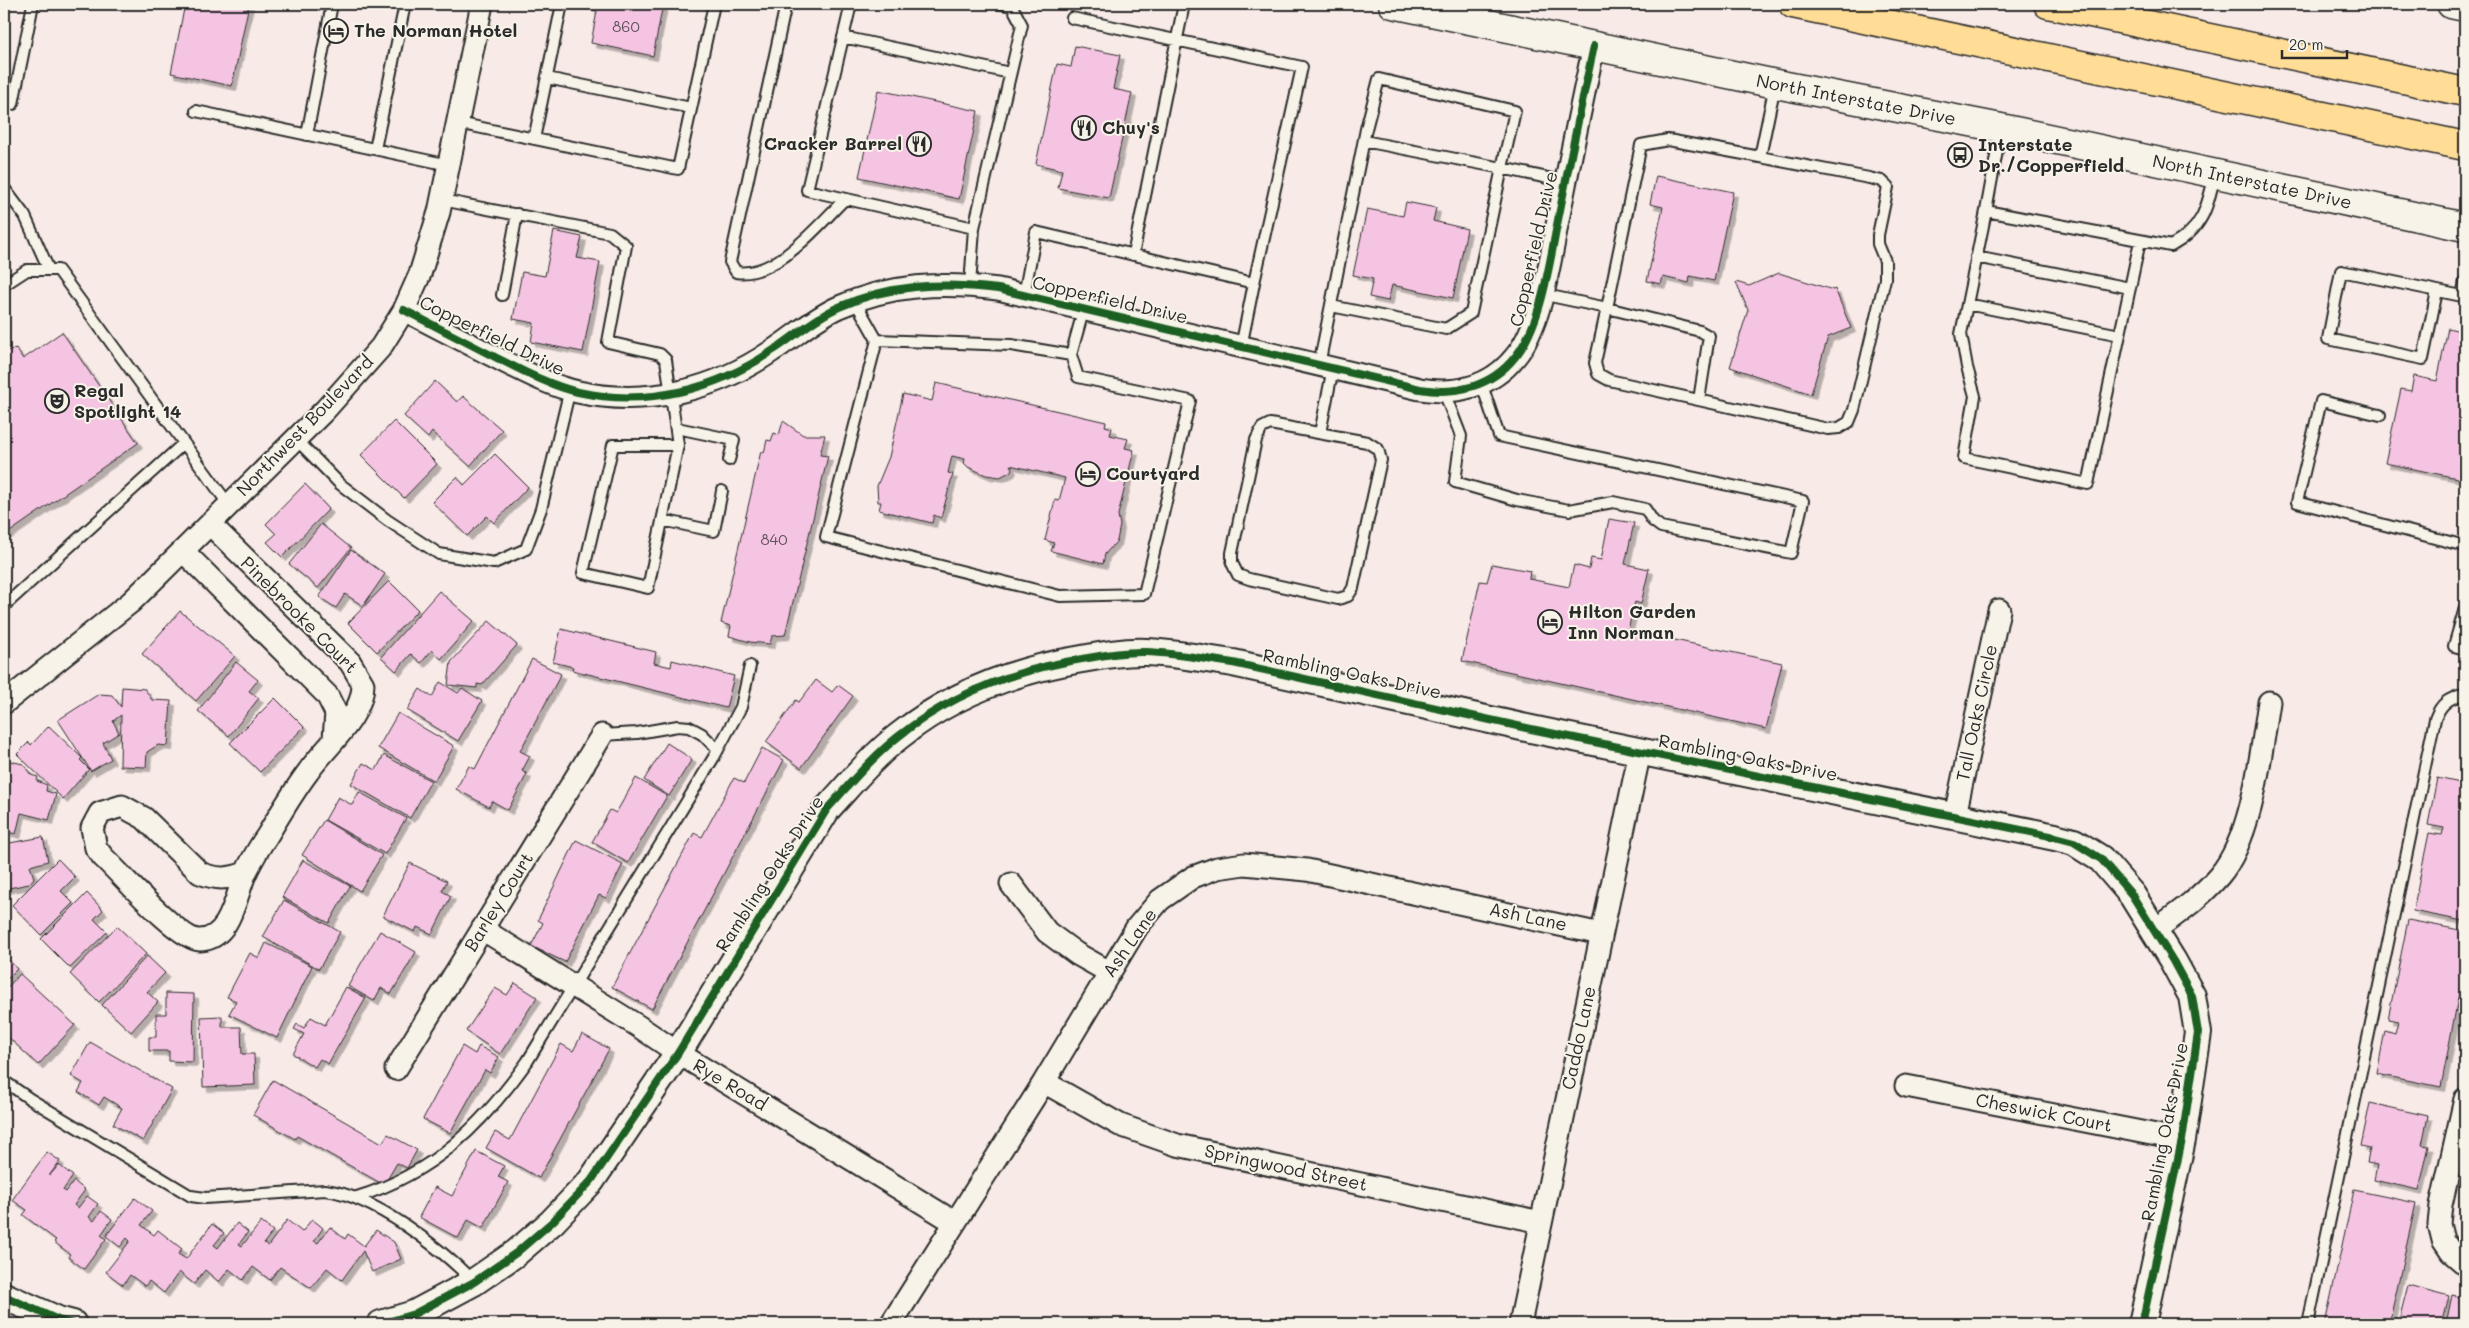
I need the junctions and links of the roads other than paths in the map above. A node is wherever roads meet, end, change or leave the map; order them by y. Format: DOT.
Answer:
graph roads {
  1 [pos="33,4"];
  2 [pos="332,4"];
  3 [pos="404,4"];
  4 [pos="482,4"];
  5 [pos="562,4"];
  6 [pos="714,4"];
  7 [pos="786,4"];
  8 [pos="851,4"];
  9 [pos="1002,4"];
  10 [pos="1184,4"];
  11 [pos="1393,4"];
  12 [pos="1793,4"];
  13 [pos="2048,4"];
  14 [pos="2451,4"];
  15 [pos="2465,7"];
  16 [pos="1072,18"];
  17 [pos="843,38"];
  18 [pos="1177,40"];
  19 [pos="1594,46"];
  20 [pos="1010,73"];
  21 [pos="547,78"];
  22 [pos="1776,84"];
  23 [pos="2465,92"];
  24 [pos="4,102"];
  25 [pos="691,108"];
  26 [pos="196,111"];
  27 [pos="458,122"];
  28 [pos="2001,128"];
  29 [pos="307,135"];
  30 [pos="534,139"];
  31 [pos="1364,140"];
  32 [pos="2465,146"];
  33 [pos="376,150"];
  34 [pos="1760,158"];
  35 [pos="449,165"];
  36 [pos="1502,168"];
  37 [pos="2215,174"];
  38 [pos="1566,182"];
  39 [pos="4,188"];
  40 [pos="845,199"];
  41 [pos="442,200"];
  42 [pos="1986,211"];
  43 [pos="516,214"];
  44 [pos="974,228"];
  45 [pos="2465,228"];
  46 [pos="2140,241"];
  47 [pos="1133,255"];
  48 [pos="1976,256"];
  49 [pos="49,270"];
  50 [pos="2465,281"];
  51 [pos="1254,283"];
  52 [pos="4,285"];
  53 [pos="970,286"];
  54 [pos="2130,288"];
  55 [pos="2437,291"];
  56 [pos="1542,294"];
  57 [pos="502,295"];
  58 [pos="1024,295"];
  59 [pos="2464,297"];
  60 [pos="856,301"];
  61 [pos="1967,304"];
  62 [pos="1331,306"];
  63 [pos="1084,308"];
  64 [pos="1607,308"];
  65 [pos="404,310"];
  66 [pos="2120,335"];
  67 [pos="877,340"];
  68 [pos="1240,346"];
  69 [pos="1071,355"];
  70 [pos="1326,367"];
  71 [pos="1481,382"];
  72 [pos="570,389"];
  73 [pos="1444,392"];
  74 [pos="673,393"];
  75 [pos="1699,400"];
  76 [pos="2380,415"];
  77 [pos="677,428"];
  78 [pos="1320,433"];
  79 [pos="295,438"];
  80 [pos="184,443"];
  81 [pos="678,445"];
  82 [pos="729,460"];
  83 [pos="722,490"];
  84 [pos="229,505"];
  85 [pos="662,520"];
  86 [pos="210,524"];
  87 [pos="2465,546"];
  88 [pos="183,551"];
  89 [pos="4,606"];
  90 [pos="2465,608"];
  91 [pos="1999,610"];
  92 [pos="2465,649"];
  93 [pos="750,666"];
  94 [pos="2465,694"];
  95 [pos="2269,702"];
  96 [pos="4,703"];
  97 [pos="602,735"];
  98 [pos="334,738"];
  99 [pos="718,750"];
  100 [pos="1640,751"];
  101 [pos="1956,815"];
  102 [pos="246,873"];
  103 [pos="1011,884"];
  104 [pos="482,929"];
  105 [pos="2155,930"];
  106 [pos="1601,934"];
  107 [pos="1109,972"];
  108 [pos="574,986"];
  109 [pos="678,1054"];
  110 [pos="396,1069"];
  111 [pos="4,1081"];
  112 [pos="1044,1082"];
  113 [pos="1906,1086"];
  114 [pos="2465,1099"];
  115 [pos="2182,1140"];
  116 [pos="2460,1148"];
  117 [pos="357,1198"];
  118 [pos="954,1222"];
  119 [pos="1541,1222"];
  120 [pos="2465,1264"];
  121 [pos="474,1282"];
  122 [pos="4,1296"];
  123 [pos="73,1324"];
  124 [pos="381,1324"];
  125 [pos="891,1324"];
  126 [pos="1520,1324"];
  127 [pos="2142,1324"];
  128 [pos="2308,1324"];
  1 -- 24 [label="lane"];
  2 -- 29 [label="lane"];
  3 -- 33 [label="lane"];
  4 -- 27 [label="street, Northwest Boulevard"];
  5 -- 21 [label="lane"];
  6 -- 25 [label="lane"];
  7 -- 40 [label="lane"];
  8 -- 17 [label="lane"];
  9 -- 20 [label="lane"];
  10 -- 18 [label="lane"];
  11 -- 19 [label="main road, North Interstate Drive"];
  12 -- 32 [label="highway"];
  13 -- 23 [label="highway"];
  14 -- 15 [label="main road"];
  16 -- 18 [label="lane"];
  17 -- 20 [label="lane"];
  17 -- 40 [label="lane"];
  18 -- 47 [label="lane"];
  18 -- 51 [label="lane"];
  19 -- 22 [label="main road, North Interstate Drive"];
  19 -- 38 [label="street, Copperfield Drive"];
  20 -- 44 [label="lane"];
  21 -- 25 [label="lane"];
  21 -- 30 [label="lane"];
  22 -- 28 [label="main road, North Interstate Drive"];
  22 -- 34 [label="lane"];
  25 -- 30 [label="lane"];
  26 -- 29 [label="lane"];
  27 -- 30 [label="lane"];
  27 -- 35 [label="street, Northwest Boulevard"];
  28 -- 37 [label="main road, North Interstate Drive"];
  28 -- 42 [label="lane"];
  29 -- 33 [label="lane"];
  31 -- 36 [label="lane"];
  31 -- 36 [label="lane"];
  31 -- 62 [label="lane"];
  33 -- 35 [label="lane"];
  34 -- 64 [label="lane"];
  34 -- 75 [label="lane"];
  35 -- 41 [label="street, Northwest Boulevard"];
  36 -- 38 [label="lane"];
  36 -- 62 [label="lane"];
  37 -- 45 [label="main road, North Interstate Drive"];
  37 -- 46 [label="lane"];
  38 -- 56 [label="street, Copperfield Drive"];
  39 -- 49 [label="lane"];
  40 -- 44 [label="lane"];
  41 -- 43 [label="lane"];
  41 -- 65 [label="street, Northwest Boulevard"];
  42 -- 46 [label="lane"];
  42 -- 48 [label="lane"];
  43 -- 57 [label="lane"];
  43 -- 74 [label="lane"];
  44 -- 53 [label="lane"];
  46 -- 54 [label="lane"];
  47 -- 51 [label="lane"];
  47 -- 58 [label="lane"];
  48 -- 54 [label="lane"];
  48 -- 61 [label="lane"];
  49 -- 52 [label="lane"];
  49 -- 80 [label="lane"];
  50 -- 59 [label="lane"];
  51 -- 68 [label="lane"];
  53 -- 58 [label="street, Copperfield Drive"];
  53 -- 60 [label="street, Copperfield Drive"];
  54 -- 66 [label="lane"];
  55 -- 55 [label="lane"];
  55 -- 59 [label="lane"];
  56 -- 64 [label="lane"];
  56 -- 71 [label="street, Copperfield Drive"];
  58 -- 63 [label="street, Copperfield Drive"];
  60 -- 67 [label="lane"];
  60 -- 74 [label="street, Copperfield Drive"];
  61 -- 66 [label="lane"];
  61 -- 66 [label="lane"];
  62 -- 70 [label="lane"];
  63 -- 68 [label="street, Copperfield Drive"];
  63 -- 69 [label="lane"];
  64 -- 75 [label="lane"];
  64 -- 75 [label="lane"];
  65 -- 72 [label="street, Copperfield Drive"];
  65 -- 79 [label="street, Northwest Boulevard"];
  67 -- 69 [label="lane"];
  67 -- 69 [label="lane"];
  68 -- 70 [label="street, Copperfield Drive"];
  70 -- 73 [label="street, Copperfield Drive"];
  70 -- 78 [label="lane"];
  71 -- 73 [label="street, Copperfield Drive"];
  71 -- 73 [label="lane"];
  72 -- 74 [label="street, Copperfield Drive"];
  72 -- 79 [label="lane"];
  74 -- 77 [label="lane"];
  76 -- 87 [label="lane"];
  77 -- 81 [label="lane"];
  77 -- 82 [label="lane"];
  78 -- 78 [label="lane"];
  79 -- 84 [label="street, Northwest Boulevard"];
  80 -- 84 [label="lane"];
  80 -- 89 [label="lane"];
  81 -- 85 [label="lane"];
  81 -- 85 [label="lane"];
  83 -- 85 [label="lane"];
  84 -- 86 [label="street, Northwest Boulevard"];
  86 -- 88 [label="street, Northwest Boulevard"];
  86 -- 98 [label="street, Pinebrooke Court"];
  88 -- 96 [label="street, Northwest Boulevard"];
  88 -- 98 [label="street, Pinebrooke Court"];
  90 -- 92 [label="lane"];
  91 -- 101 [label="street, Tall Oaks Circle"];
  93 -- 99 [label="lane"];
  94 -- 128 [label="lane"];
  95 -- 105 [label="street"];
  97 -- 99 [label="lane"];
  97 -- 104 [label="street, Barley Court"];
  98 -- 102 [label="street, Pinebrooke Court"];
  99 -- 108 [label="lane"];
  100 -- 101 [label="street, Rambling Oaks Drive"];
  100 -- 106 [label="street, Caddo Lane"];
  100 -- 109 [label="street, Rambling Oaks Drive"];
  101 -- 105 [label="street, Rambling Oaks Drive"];
  102 -- 102 [label="street, Pinebrooke Court"];
  103 -- 107 [label="street"];
  104 -- 108 [label="street, Rye Road"];
  104 -- 110 [label="street, Barley Court"];
  105 -- 115 [label="street, Rambling Oaks Drive"];
  106 -- 107 [label="street, Ash Lane"];
  106 -- 119 [label="street, Caddo Lane"];
  107 -- 112 [label="street, Ash Lane"];
  108 -- 109 [label="street, Rye Road"];
  108 -- 117 [label="lane"];
  109 -- 118 [label="street, Rye Road"];
  109 -- 121 [label="street, Rambling Oaks Drive"];
  111 -- 117 [label="lane"];
  112 -- 118 [label="street, Ash Lane"];
  112 -- 119 [label="street, Springwood Street"];
  113 -- 115 [label="street, Cheswick Court"];
  114 -- 116 [label="street"];
  115 -- 127 [label="street, Rambling Oaks Drive"];
  116 -- 120 [label="street"];
  117 -- 121 [label="lane"];
  118 -- 125 [label="street, Ash Lane"];
  119 -- 126 [label="street, Caddo Lane"];
  121 -- 124 [label="street, Rambling Oaks Drive"];
  122 -- 123 [label="street"];
}
